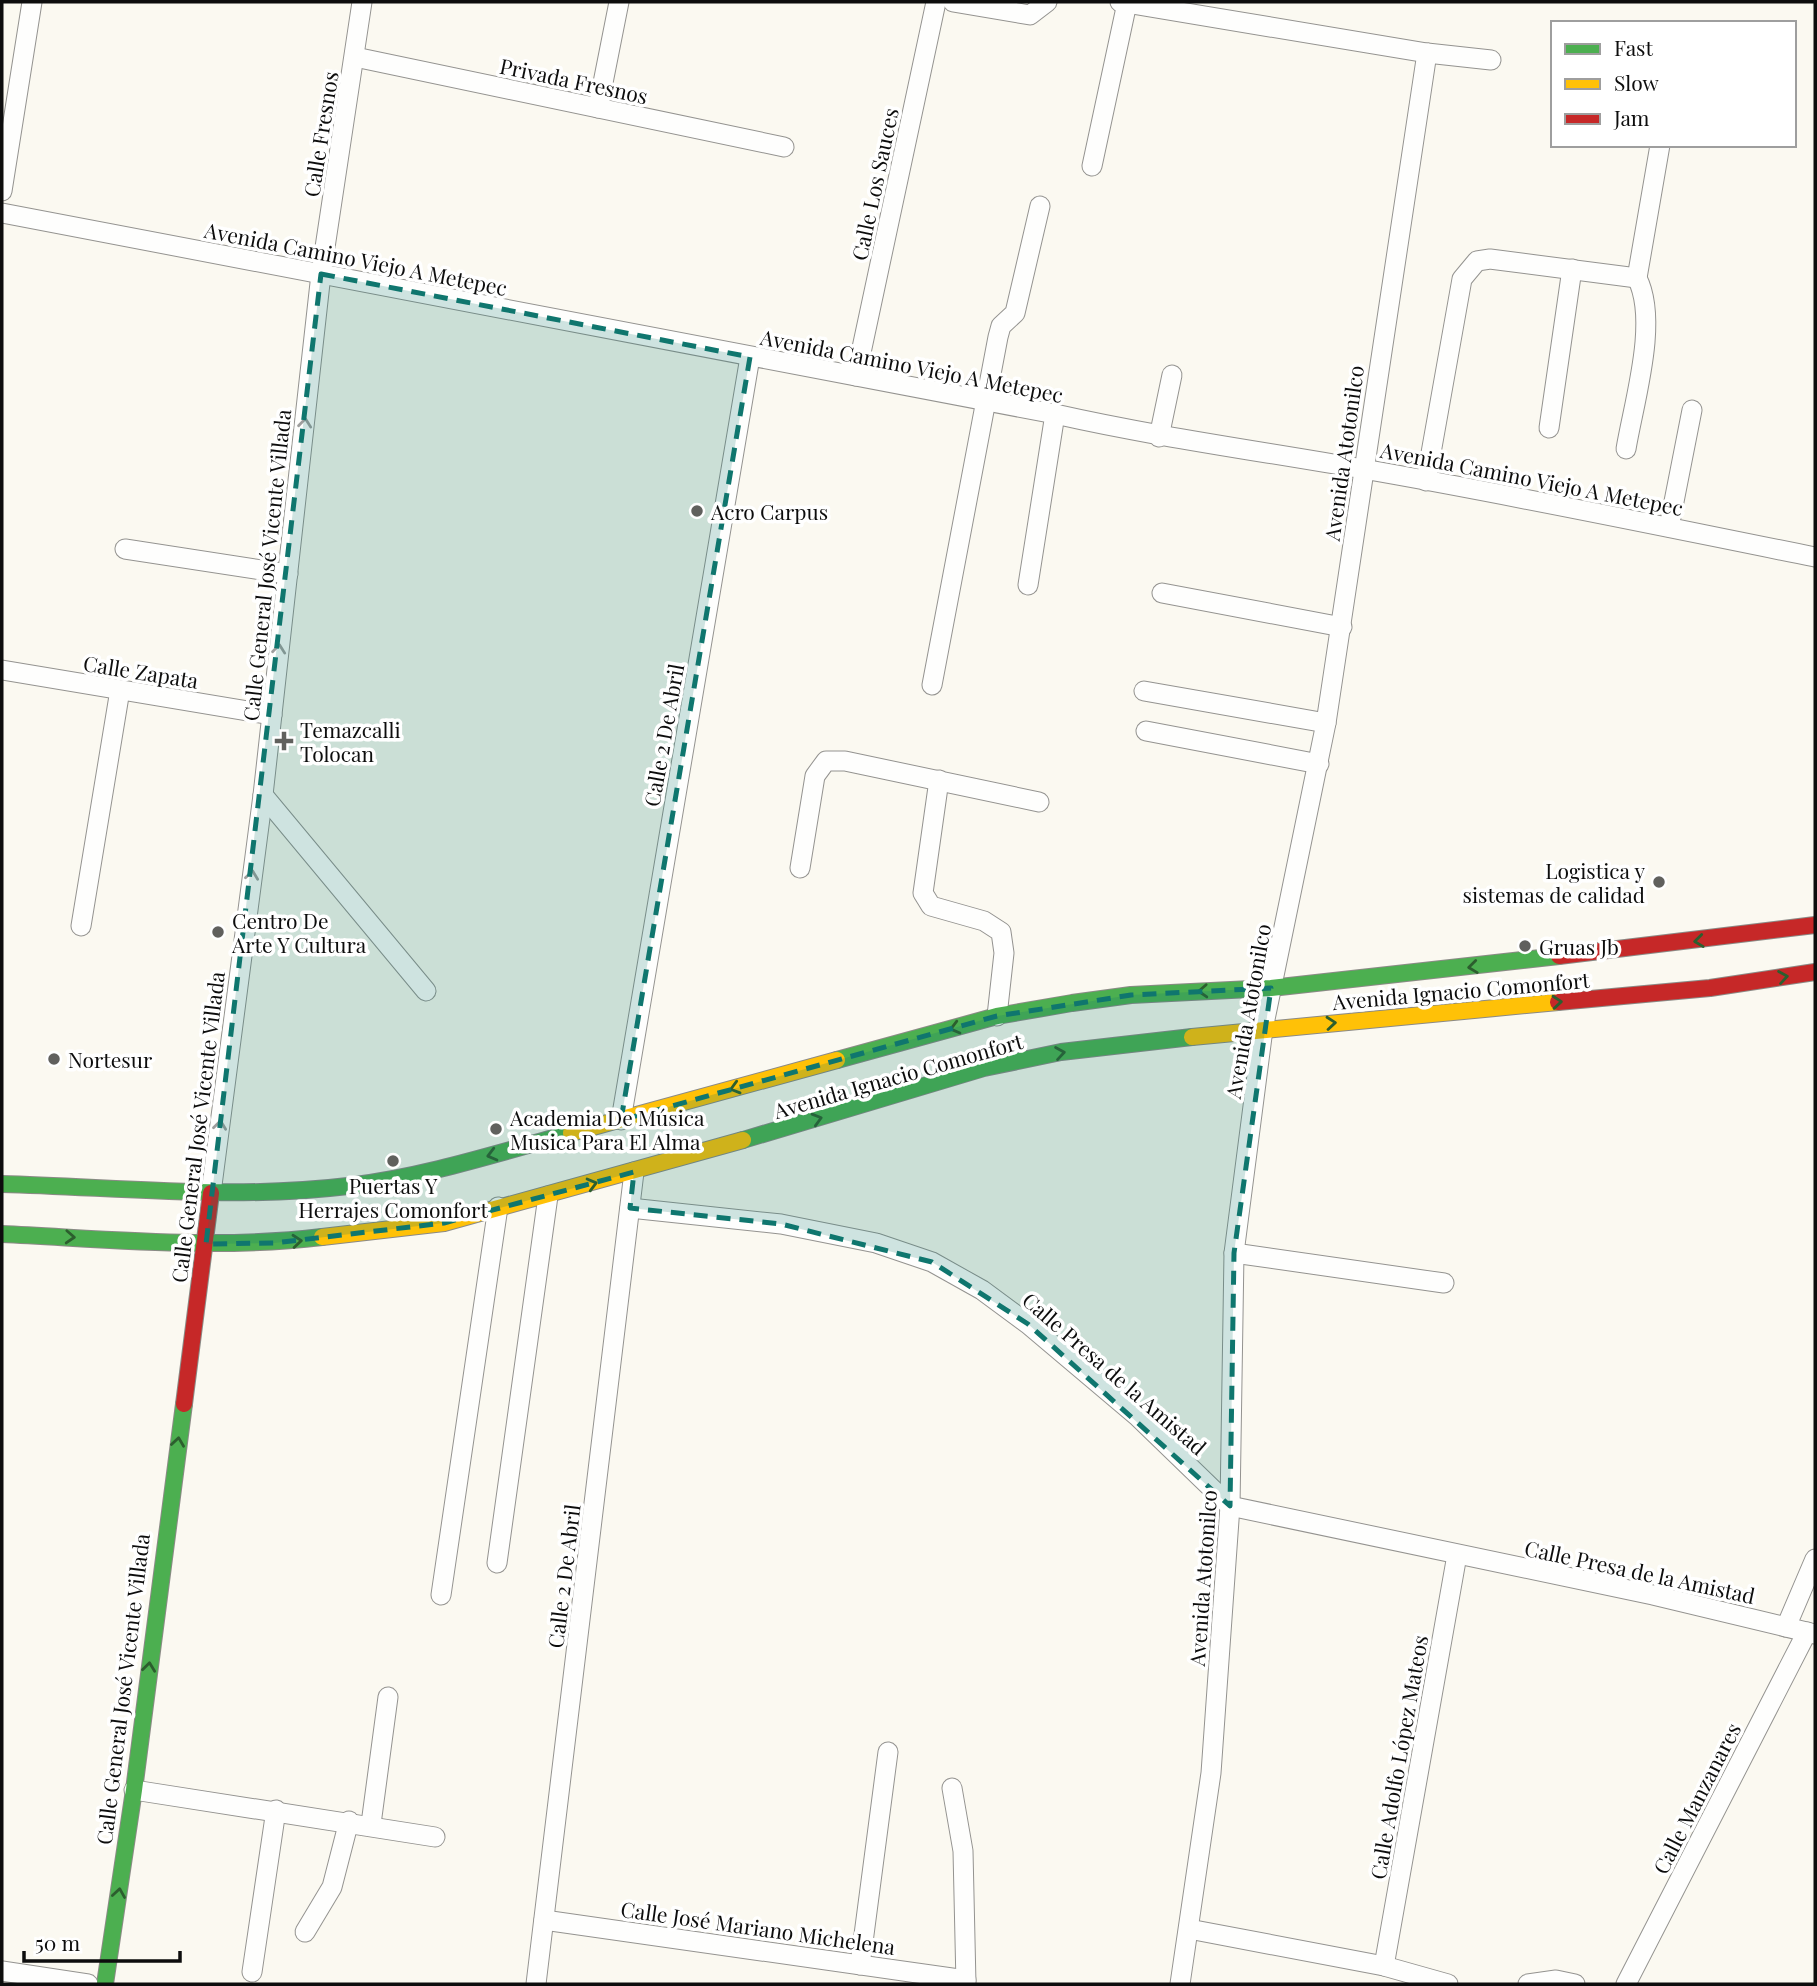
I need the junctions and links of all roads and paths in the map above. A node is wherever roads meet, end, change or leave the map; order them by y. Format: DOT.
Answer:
graph roads {
  1 [pos="32,2"];
  2 [pos="362,2"];
  3 [pos="619,2"];
  4 [pos="936,2"];
  5 [pos="953,2"];
  6 [pos="1046,2"];
  7 [pos="1124,2"];
  8 [pos="1427,53"];
  9 [pos="355,57"];
  10 [pos="1491,60"];
  11 [pos="598,108"];
  12 [pos="784,147"];
  13 [pos="1660,147"];
  14 [pos="1092,166"];
  15 [pos="2,191"];
  16 [pos="1040,206"];
  17 [pos="2,213"];
  18 [pos="1572,269"];
  19 [pos="321,274"];
  20 [pos="1637,278"];
  21 [pos="750,357"];
  22 [pos="1172,375"];
  23 [pos="856,376"];
  24 [pos="988,402"];
  25 [pos="1692,410"];
  26 [pos="1055,414"];
  27 [pos="1549,428"];
  28 [pos="1159,437"];
  29 [pos="1626,449"];
  30 [pos="1362,469"];
  31 [pos="1426,481"];
  32 [pos="1669,527"];
  33 [pos="125,549"];
  34 [pos="1815,557"];
  35 [pos="288,574"];
  36 [pos="1028,585"];
  37 [pos="1162,593"];
  38 [pos="1342,627"];
  39 [pos="2,670"];
  40 [pos="932,685"];
  41 [pos="120,690"];
  42 [pos="1144,691"];
  43 [pos="272,715"];
  44 [pos="1326,723"];
  45 [pos="1146,731"];
  46 [pos="1319,764"];
  47 [pos="940,780"];
  48 [pos="263,795"];
  49 [pos="1039,802"];
  50 [pos="800,868"];
  51 [pos="1815,925"];
  52 [pos="81,926"];
  53 [pos="1815,972"];
  54 [pos="1271,988"];
  55 [pos="425,991"];
  56 [pos="997,1016"];
  57 [pos="1263,1030"];
  58 [pos="621,1120"];
  59 [pos="634,1172"];
  60 [pos="2,1184"];
  61 [pos="211,1193"];
  62 [pos="548,1196"];
  63 [pos="498,1207"];
  64 [pos="630,1208"];
  65 [pos="2,1234"];
  66 [pos="206,1244"];
  67 [pos="1234,1253"];
  68 [pos="1444,1283"];
  69 [pos="1230,1506"];
  70 [pos="1457,1555"];
  71 [pos="1815,1559"];
  72 [pos="497,1563"];
  73 [pos="441,1595"];
  74 [pos="1786,1627"];
  75 [pos="1811,1633"];
  76 [pos="388,1697"];
  77 [pos="888,1752"];
  78 [pos="952,1788"];
  79 [pos="134,1790"];
  80 [pos="276,1811"];
  81 [pos="349,1821"];
  82 [pos="371,1824"];
  83 [pos="435,1836"];
  84 [pos="544,1920"];
  85 [pos="1189,1929"];
  86 [pos="305,1932"];
  87 [pos="860,1965"];
  88 [pos="1384,1966"];
  89 [pos="2,1971"];
  90 [pos="252,1972"];
  91 [pos="966,1982"];
  92 [pos="88,1984"];
  93 [pos="105,1984"];
  94 [pos="536,1984"];
  95 [pos="1180,1984"];
  96 [pos="1448,1984"];
  97 [pos="1528,1984"];
  98 [pos="1575,1984"];
  99 [pos="1626,1984"];
  1 -- 15 [label="street"];
  2 -- 9 [label="street, Calle Fresnos"];
  3 -- 11 [label="street"];
  4 -- 23 [label="street, Calle Los Sauces"];
  5 -- 6 [label="street"];
  7 -- 8 [label="street"];
  7 -- 14 [label="street"];
  8 -- 10 [label="street"];
  8 -- 30 [label="street, Avenida Atotonilco"];
  9 -- 11 [label="street, Privada Fresnos"];
  9 -- 19 [label="street, Calle Fresnos"];
  11 -- 12 [label="street, Privada Fresnos"];
  13 -- 20 [label="street"];
  16 -- 24 [label="street"];
  17 -- 19 [label="street, Avenida Camino Viejo A Metepec"];
  18 -- 20 [label="street"];
  18 -- 27 [label="street"];
  18 -- 31 [label="street"];
  19 -- 21 [label="street, Avenida Camino Viejo A Metepec"];
  35 -- 19 [label="street, Calle General José Vicente Villada, one-way"];
  20 -- 29 [label="street"];
  21 -- 23 [label="street, Avenida Camino Viejo A Metepec"];
  21 -- 58 [label="street, Calle 2 De Abril"];
  22 -- 28 [label="street"];
  23 -- 24 [label="street, Avenida Camino Viejo A Metepec"];
  24 -- 26 [label="street, Avenida Camino Viejo A Metepec"];
  24 -- 40 [label="street"];
  25 -- 32 [label="street"];
  26 -- 28 [label="street, Avenida Camino Viejo A Metepec"];
  26 -- 36 [label="street"];
  28 -- 30 [label="street, Avenida Camino Viejo A Metepec"];
  30 -- 31 [label="street, Avenida Camino Viejo A Metepec"];
  30 -- 38 [label="street, Avenida Atotonilco"];
  31 -- 32 [label="street, Avenida Camino Viejo A Metepec"];
  32 -- 34 [label="street, Avenida Camino Viejo A Metepec"];
  33 -- 35 [label="street"];
  43 -- 35 [label="street, Calle General José Vicente Villada, one-way"];
  37 -- 38 [label="street"];
  38 -- 44 [label="street, Avenida Atotonilco"];
  39 -- 41 [label="street, Calle Zapata"];
  41 -- 43 [label="street, Calle Zapata"];
  41 -- 52 [label="street"];
  42 -- 44 [label="street"];
  43 -- 48 [label="street, Calle General José Vicente Villada"];
  44 -- 46 [label="street, Avenida Atotonilco"];
  45 -- 46 [label="street"];
  46 -- 54 [label="street, Avenida Atotonilco"];
  47 -- 49 [label="street"];
  47 -- 50 [label="street"];
  47 -- 56 [label="street"];
  48 -- 55 [label="street"];
  61 -- 48 [label="street, Calle General José Vicente Villada, one-way"];
  51 -- 54 [label="main road, Avenida Ignacio Comonfort, one-way"];
  57 -- 53 [label="main road, Avenida Ignacio Comonfort, one-way"];
  54 -- 56 [label="main road, Avenida Ignacio Comonfort, one-way"];
  54 -- 57 [label="street, Avenida Atotonilco"];
  56 -- 58 [label="main road, Avenida Ignacio Comonfort, one-way"];
  59 -- 57 [label="main road, Avenida Ignacio Comonfort, one-way"];
  57 -- 67 [label="street, Avenida Atotonilco"];
  58 -- 61 [label="main road, Avenida Ignacio Comonfort, one-way"];
  62 -- 59 [label="main road, Avenida Ignacio Comonfort, one-way"];
  59 -- 64 [label="street, Calle 2 De Abril"];
  60 -- 61 [label="main road, Avenida Ignacio Comonfort"];
  61 -- 66 [label="main road, Calle General José Vicente Villada"];
  62 -- 63 [label="main road, Avenida Ignacio Comonfort"];
  62 -- 72 [label="street"];
  66 -- 63 [label="main road, Avenida Ignacio Comonfort, one-way"];
  63 -- 73 [label="street"];
  64 -- 69 [label="street, Calle Presa de la Amistad"];
  64 -- 84 [label="street, Calle 2 De Abril"];
  65 -- 66 [label="main road, Avenida Ignacio Comonfort, one-way"];
  79 -- 66 [label="main road, Calle General José Vicente Villada, one-way"];
  67 -- 68 [label="street"];
  67 -- 69 [label="street, Avenida Atotonilco"];
  69 -- 70 [label="street, Calle Presa de la Amistad"];
  69 -- 85 [label="street, Avenida Atotonilco"];
  70 -- 74 [label="street, Calle Presa de la Amistad"];
  70 -- 88 [label="street, Calle Adolfo López Mateos"];
  71 -- 74 [label="street"];
  74 -- 75 [label="street, Calle Presa de la Amistad"];
  75 -- 99 [label="street, Calle Manzanares"];
  76 -- 82 [label="street"];
  77 -- 87 [label="street"];
  78 -- 91 [label="street"];
  79 -- 80 [label="street"];
  93 -- 79 [label="main road, Calle General José Vicente Villada, one-way"];
  80 -- 81 [label="street"];
  80 -- 90 [label="street"];
  81 -- 82 [label="street"];
  81 -- 86 [label="street"];
  82 -- 83 [label="street"];
  84 -- 87 [label="street, Calle José Mariano Michelena"];
  84 -- 94 [label="street, Calle 2 De Abril"];
  85 -- 88 [label="street"];
  85 -- 95 [label="street, Avenida Atotonilco"];
  87 -- 91 [label="street, Calle José Mariano Michelena"];
  88 -- 96 [label="street"];
  89 -- 92 [label="street"];
  97 -- 98 [label="street"];
}
